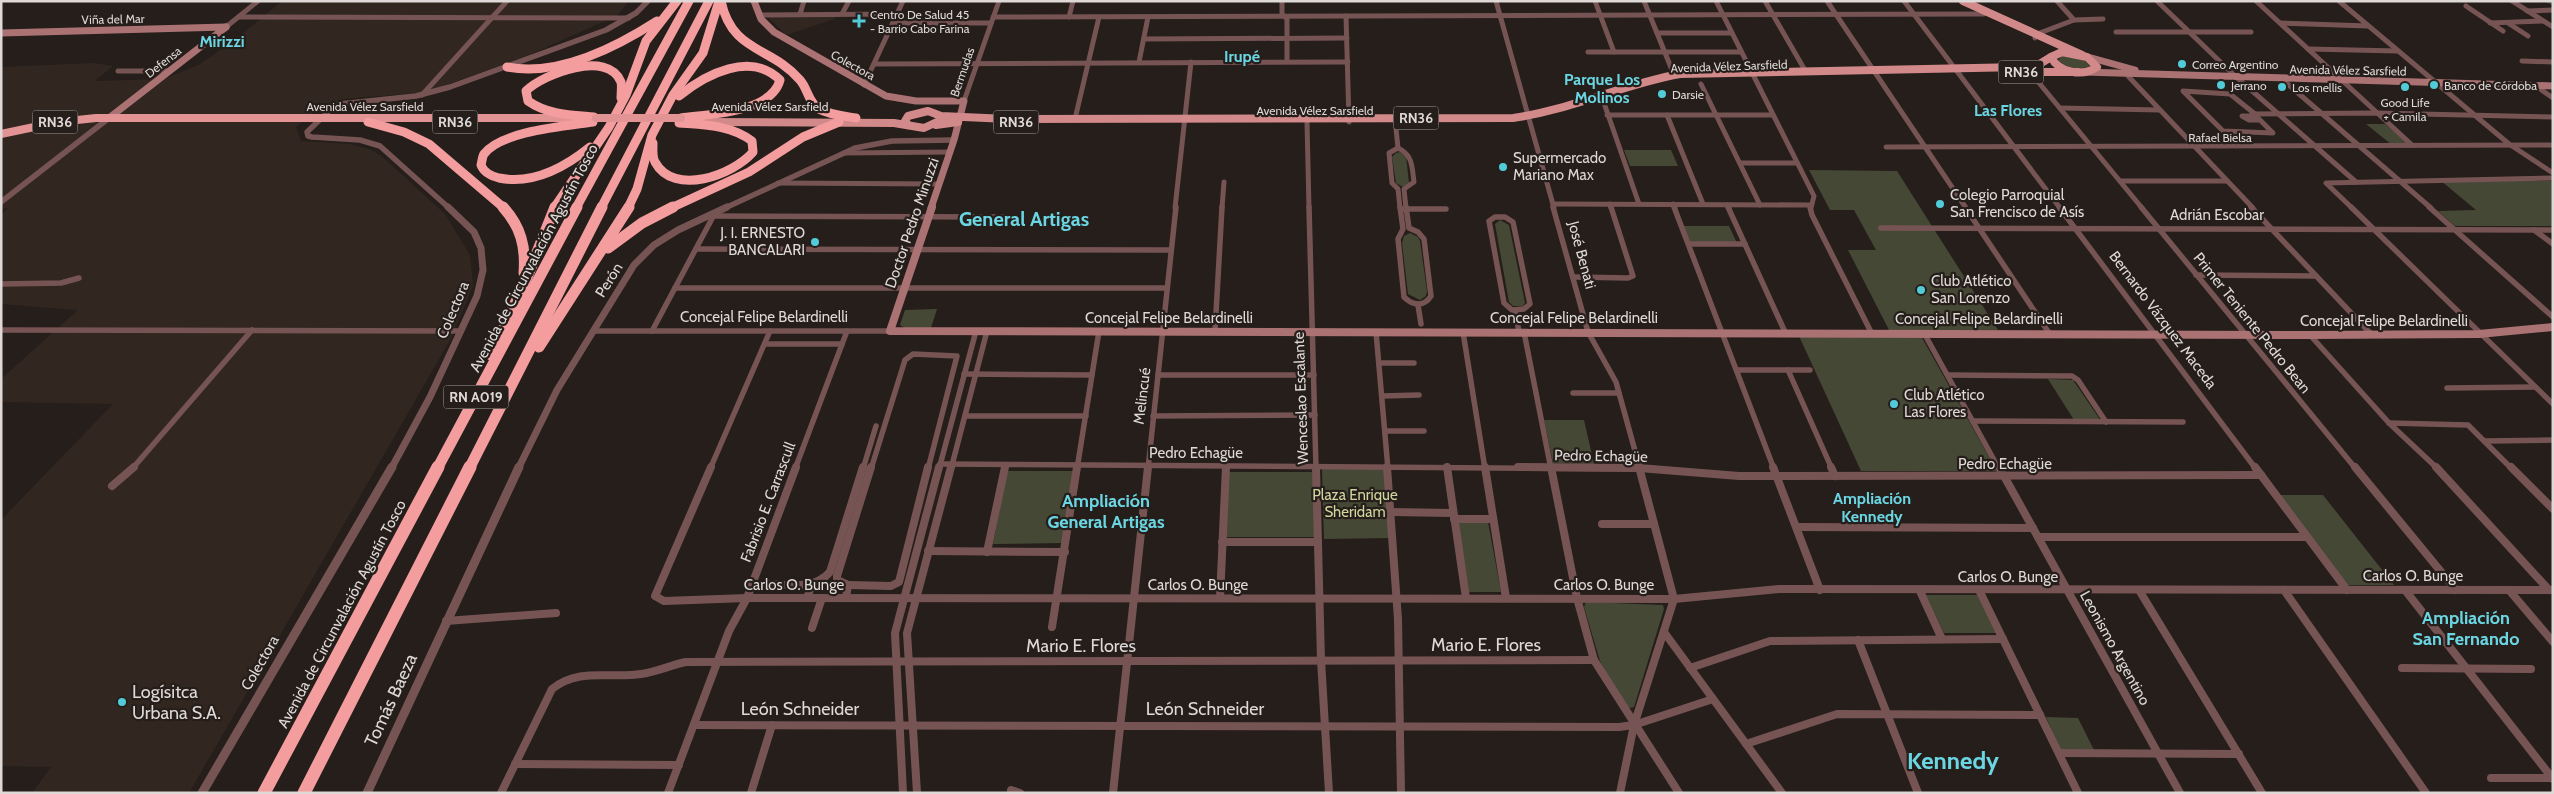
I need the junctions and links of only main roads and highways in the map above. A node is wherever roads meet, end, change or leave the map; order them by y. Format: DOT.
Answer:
graph roads {
  1 [pos="677,1"];
  2 [pos="689,1"];
  3 [pos="709,1"];
  4 [pos="720,1"];
  5 [pos="754,1"];
  6 [pos="1964,2"];
  7 [pos="672,9"];
  8 [pos="226,27"];
  9 [pos="1,33"];
  10 [pos="2036,36"];
  11 [pos="2051,56"];
  12 [pos="2085,56"];
  13 [pos="507,67"];
  14 [pos="1955,70"];
  15 [pos="1874,72"];
  16 [pos="2081,72"];
  17 [pos="1752,74"];
  18 [pos="2236,77"];
  19 [pos="2339,79"];
  20 [pos="2435,82"];
  21 [pos="2553,84"];
  22 [pos="1598,98"];
  23 [pos="924,101"];
  24 [pos="964,101"];
  25 [pos="921,111"];
  26 [pos="911,114"];
  27 [pos="941,116"];
  28 [pos="856,118"];
  29 [pos="107,119"];
  30 [pos="320,119"];
  31 [pos="594,120"];
  32 [pos="613,120"];
  33 [pos="660,120"];
  34 [pos="679,120"];
  35 [pos="958,120"];
  36 [pos="1184,120"];
  37 [pos="1349,120"];
  38 [pos="368,122"];
  39 [pos="839,122"];
  40 [pos="936,125"];
  41 [pos="908,126"];
  42 [pos="1,135"];
  43 [pos="594,262"];
  44 [pos="521,291"];
  45 [pos="2553,327"];
  46 [pos="890,331"];
  47 [pos="510,390"];
  48 [pos="435,474"];
  49 [pos="264,793"];
  50 [pos="304,793"];
  1 -- 7 [label="highway"];
  2 -- 48 [label="highway, Avenida de Circunvalación Agustín Tosco / RN A019"];
  3 -- 47 [label="highway, RN A019"];
  4 -- 28 [label="highway"];
  4 -- 33 [label="highway"];
  5 -- 23 [label="main road, Colectora"];
  6 -- 10 [label="main road"];
  6 -- 10 [label="main road"];
  7 -- 13 [label="highway"];
  7 -- 32 [label="highway"];
  8 -- 9 [label="main road, Viña del Mar"];
  8 -- 29 [label="main road, Defensa"];
  10 -- 11 [label="main road"];
  10 -- 12 [label="main road"];
  11 -- 12 [label="main road, RN36"];
  11 -- 14 [label="main road, Avenida Vélez Sarsfield / RN36"];
  11 -- 16 [label="main road, RN36"];
  12 -- 16 [label="main road"];
  12 -- 18 [label="main road, Avenida Vélez Sarsfield / RN36"];
  14 -- 15 [label="main road, Avenida Vélez Sarsfield / RN36"];
  14 -- 16 [label="main road, Avenida Vélez Sarsfield / RN36"];
  15 -- 17 [label="main road, Avenida Vélez Sarsfield / RN36"];
  15 -- 17 [label="main road, Avenida Vélez Sarsfield / RN36"];
  16 -- 18 [label="main road, Avenida Vélez Sarsfield / RN36"];
  17 -- 22 [label="main road, Avenida Vélez Sarsfield / RN36"];
  17 -- 22 [label="main road, Avenida Vélez Sarsfield / RN36"];
  18 -- 19 [label="main road, Avenida Vélez Sarsfield / RN36"];
  18 -- 19 [label="main road, Avenida Vélez Sarsfield / RN36"];
  19 -- 20 [label="main road, Avenida Vélez Sarsfield / RN36"];
  20 -- 21 [label="main road, Avenida Vélez Sarsfield / RN36"];
  20 -- 21 [label="main road, Avenida Vélez Sarsfield / RN36"];
  22 -- 37 [label="main road, Avenida Vélez Sarsfield / RN36"];
  23 -- 24 [label="main road, Colectora"];
  23 -- 25 [label="main road"];
  24 -- 35 [label="main road, Bermudas"];
  25 -- 26 [label="main road, RN36"];
  25 -- 27 [label="main road, RN36"];
  26 -- 28 [label="main road, Avenida Vélez Sarsfield / RN36"];
  26 -- 41 [label="main road"];
  27 -- 35 [label="main road, Avenida Vélez Sarsfield / RN36"];
  27 -- 40 [label="main road"];
  28 -- 34 [label="main road, Avenida Vélez Sarsfield / RN36"];
  29 -- 30 [label="highway, Avenida Vélez Sarsfield / RN36"];
  29 -- 42 [label="highway, Avenida Vélez Sarsfield / RN36"];
  30 -- 31 [label="highway, Avenida Vélez Sarsfield / RN36"];
  30 -- 38 [label="highway, Avenida Vélez Sarsfield / RN36"];
  31 -- 32 [label="highway"];
  31 -- 32 [label="highway"];
  31 -- 34 [label="highway, Avenida Vélez Sarsfield / RN36"];
  31 -- 38 [label="highway, Avenida Vélez Sarsfield / RN36"];
  32 -- 44 [label="highway"];
  33 -- 34 [label="highway"];
  33 -- 34 [label="highway"];
  33 -- 43 [label="highway"];
  34 -- 39 [label="main road, Avenida Vélez Sarsfield / RN36"];
  35 -- 36 [label="main road, Avenida Vélez Sarsfield / RN36"];
  35 -- 36 [label="main road, Avenida Vélez Sarsfield / RN36"];
  35 -- 40 [label="main road, Avenida Vélez Sarsfield / RN36"];
  35 -- 46 [label="main road, Doctor Pedro Minuzzi"];
  36 -- 37 [label="main road, Avenida Vélez Sarsfield / RN36"];
  36 -- 37 [label="main road, Avenida Vélez Sarsfield / RN36"];
  38 -- 44 [label="highway"];
  39 -- 41 [label="main road, Avenida Vélez Sarsfield / RN36"];
  39 -- 43 [label="highway"];
  40 -- 41 [label="main road, RN36"];
  43 -- 47 [label="highway"];
  44 -- 48 [label="highway"];
  45 -- 46 [label="main road, Concejal Felipe Belardinelli"];
  47 -- 50 [label="highway, RN A019"];
  48 -- 49 [label="highway, Avenida de Circunvalación Agustín Tosco / RN A019"];
}
